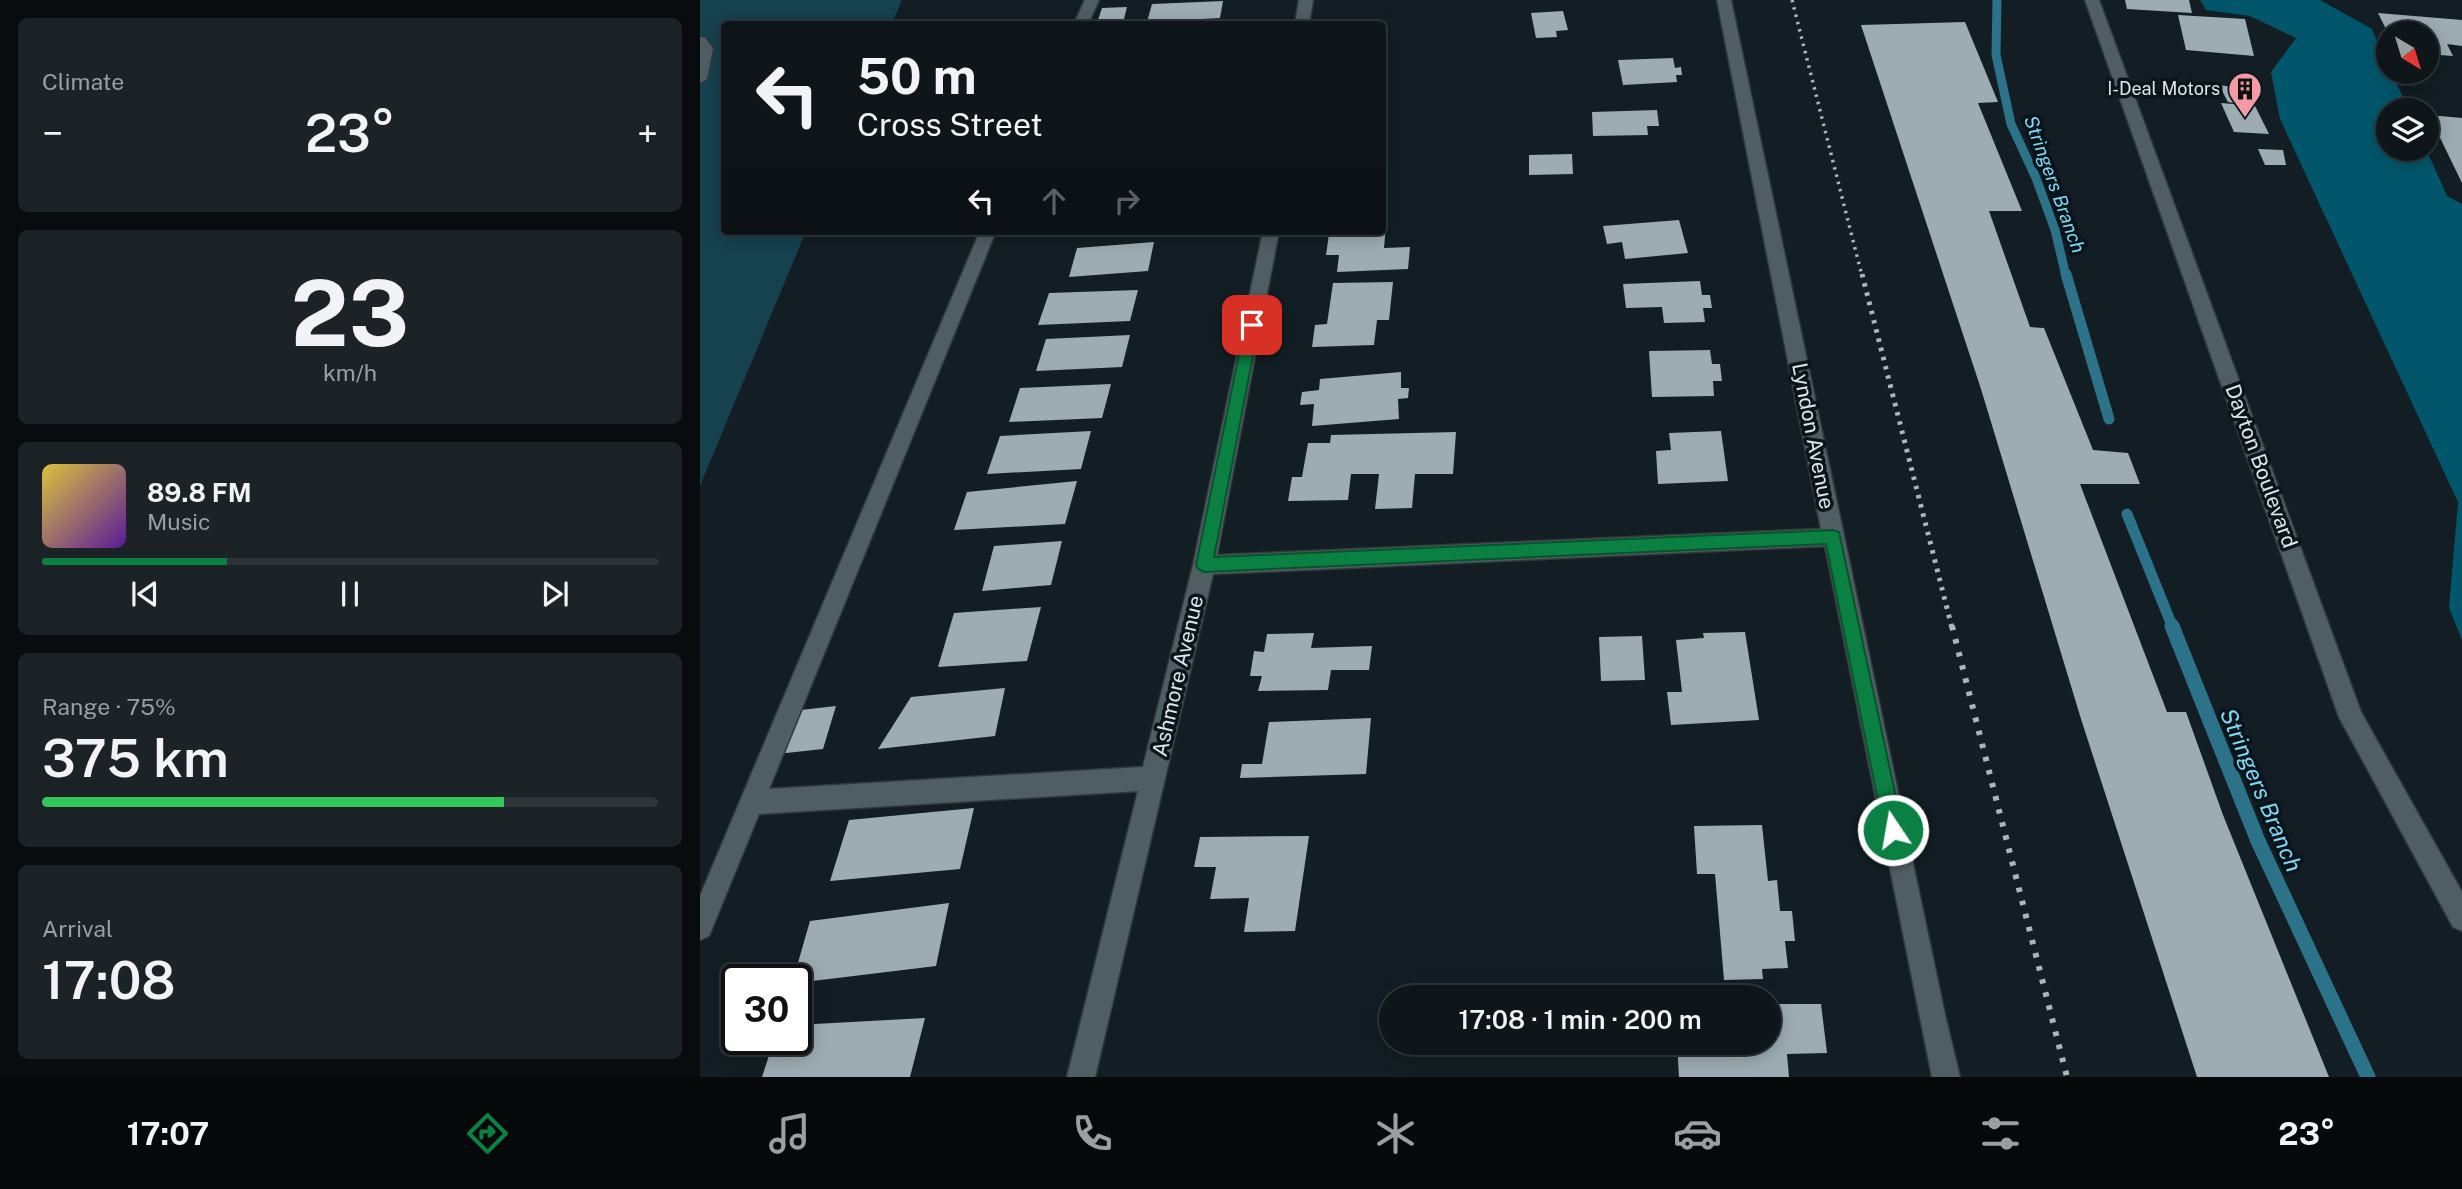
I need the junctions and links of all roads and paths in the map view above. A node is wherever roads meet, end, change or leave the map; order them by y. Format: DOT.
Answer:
graph roads {
  1 [pos="1092,0"];
  2 [pos="1306,0"];
  3 [pos="1724,0"];
  4 [pos="2092,0"];
  5 [pos="1082,21"];
  6 [pos="1303,21"];
  7 [pos="700,41"];
  8 [pos="700,79"];
  9 [pos="986,235"];
  10 [pos="1270,235"];
  11 [pos="1833,537"];
  12 [pos="1204,565"];
  13 [pos="1153,778"];
  14 [pos="752,802"];
  15 [pos="2462,918"];
  16 [pos="700,926"];
  17 [pos="1082,1077"];
  18 [pos="1946,1077"];
  1 -- 5 [label="street"];
  2 -- 6 [label="street"];
  3 -- 11 [label="street, Lyndon Avenue"];
  4 -- 15 [label="street, Dayton Boulevard"];
  7 -- 8 [label="street"];
  9 -- 14 [label="street"];
  10 -- 12 [label="street, Ashmore Avenue"];
  11 -- 12 [label="street"];
  11 -- 18 [label="street, Lyndon Avenue"];
  12 -- 13 [label="street, Ashmore Avenue"];
  13 -- 14 [label="street"];
  13 -- 17 [label="street, Ashmore Avenue"];
  14 -- 16 [label="street"];
}
